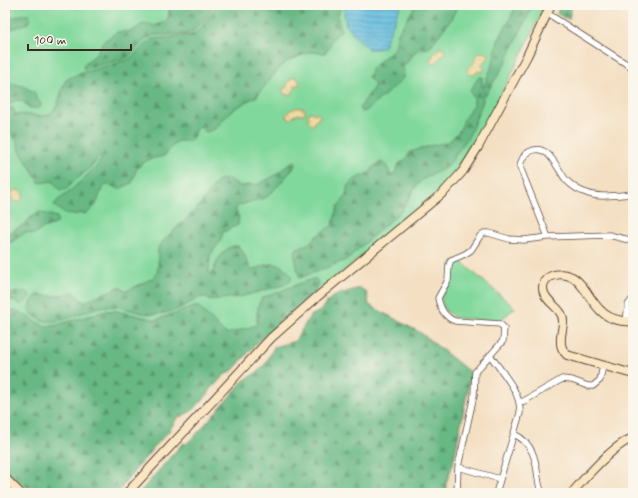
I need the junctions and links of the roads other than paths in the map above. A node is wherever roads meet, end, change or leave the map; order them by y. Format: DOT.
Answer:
graph roads {
  1 [pos="551,5"];
  2 [pos="547,13"];
  3 [pos="633,68"];
  4 [pos="633,194"];
  5 [pos="548,237"];
  6 [pos="633,241"];
  7 [pos="633,298"];
  8 [pos="629,322"];
  9 [pos="490,356"];
  10 [pos="603,366"];
  11 [pos="633,374"];
  12 [pos="520,402"];
  13 [pos="514,434"];
  14 [pos="633,438"];
  15 [pos="458,467"];
  16 [pos="5,478"];
  17 [pos="500,478"];
  18 [pos="20,493"];
  19 [pos="127,493"];
  20 [pos="457,493"];
  21 [pos="496,493"];
  22 [pos="543,493"];
  23 [pos="572,493"];
  1 -- 2 [label="street"];
  2 -- 3 [label="street"];
  2 -- 19 [label="street"];
  4 -- 5 [label="street"];
  5 -- 6 [label="street"];
  5 -- 9 [label="street"];
  7 -- 8 [label="street"];
  8 -- 10 [label="street"];
  9 -- 12 [label="street"];
  9 -- 15 [label="street"];
  10 -- 11 [label="street"];
  10 -- 12 [label="street"];
  12 -- 13 [label="street"];
  13 -- 17 [label="street"];
  13 -- 22 [label="street"];
  14 -- 23 [label="street"];
  15 -- 17 [label="street"];
  15 -- 20 [label="street"];
  16 -- 18 [label="street"];
  17 -- 21 [label="street"];
}
